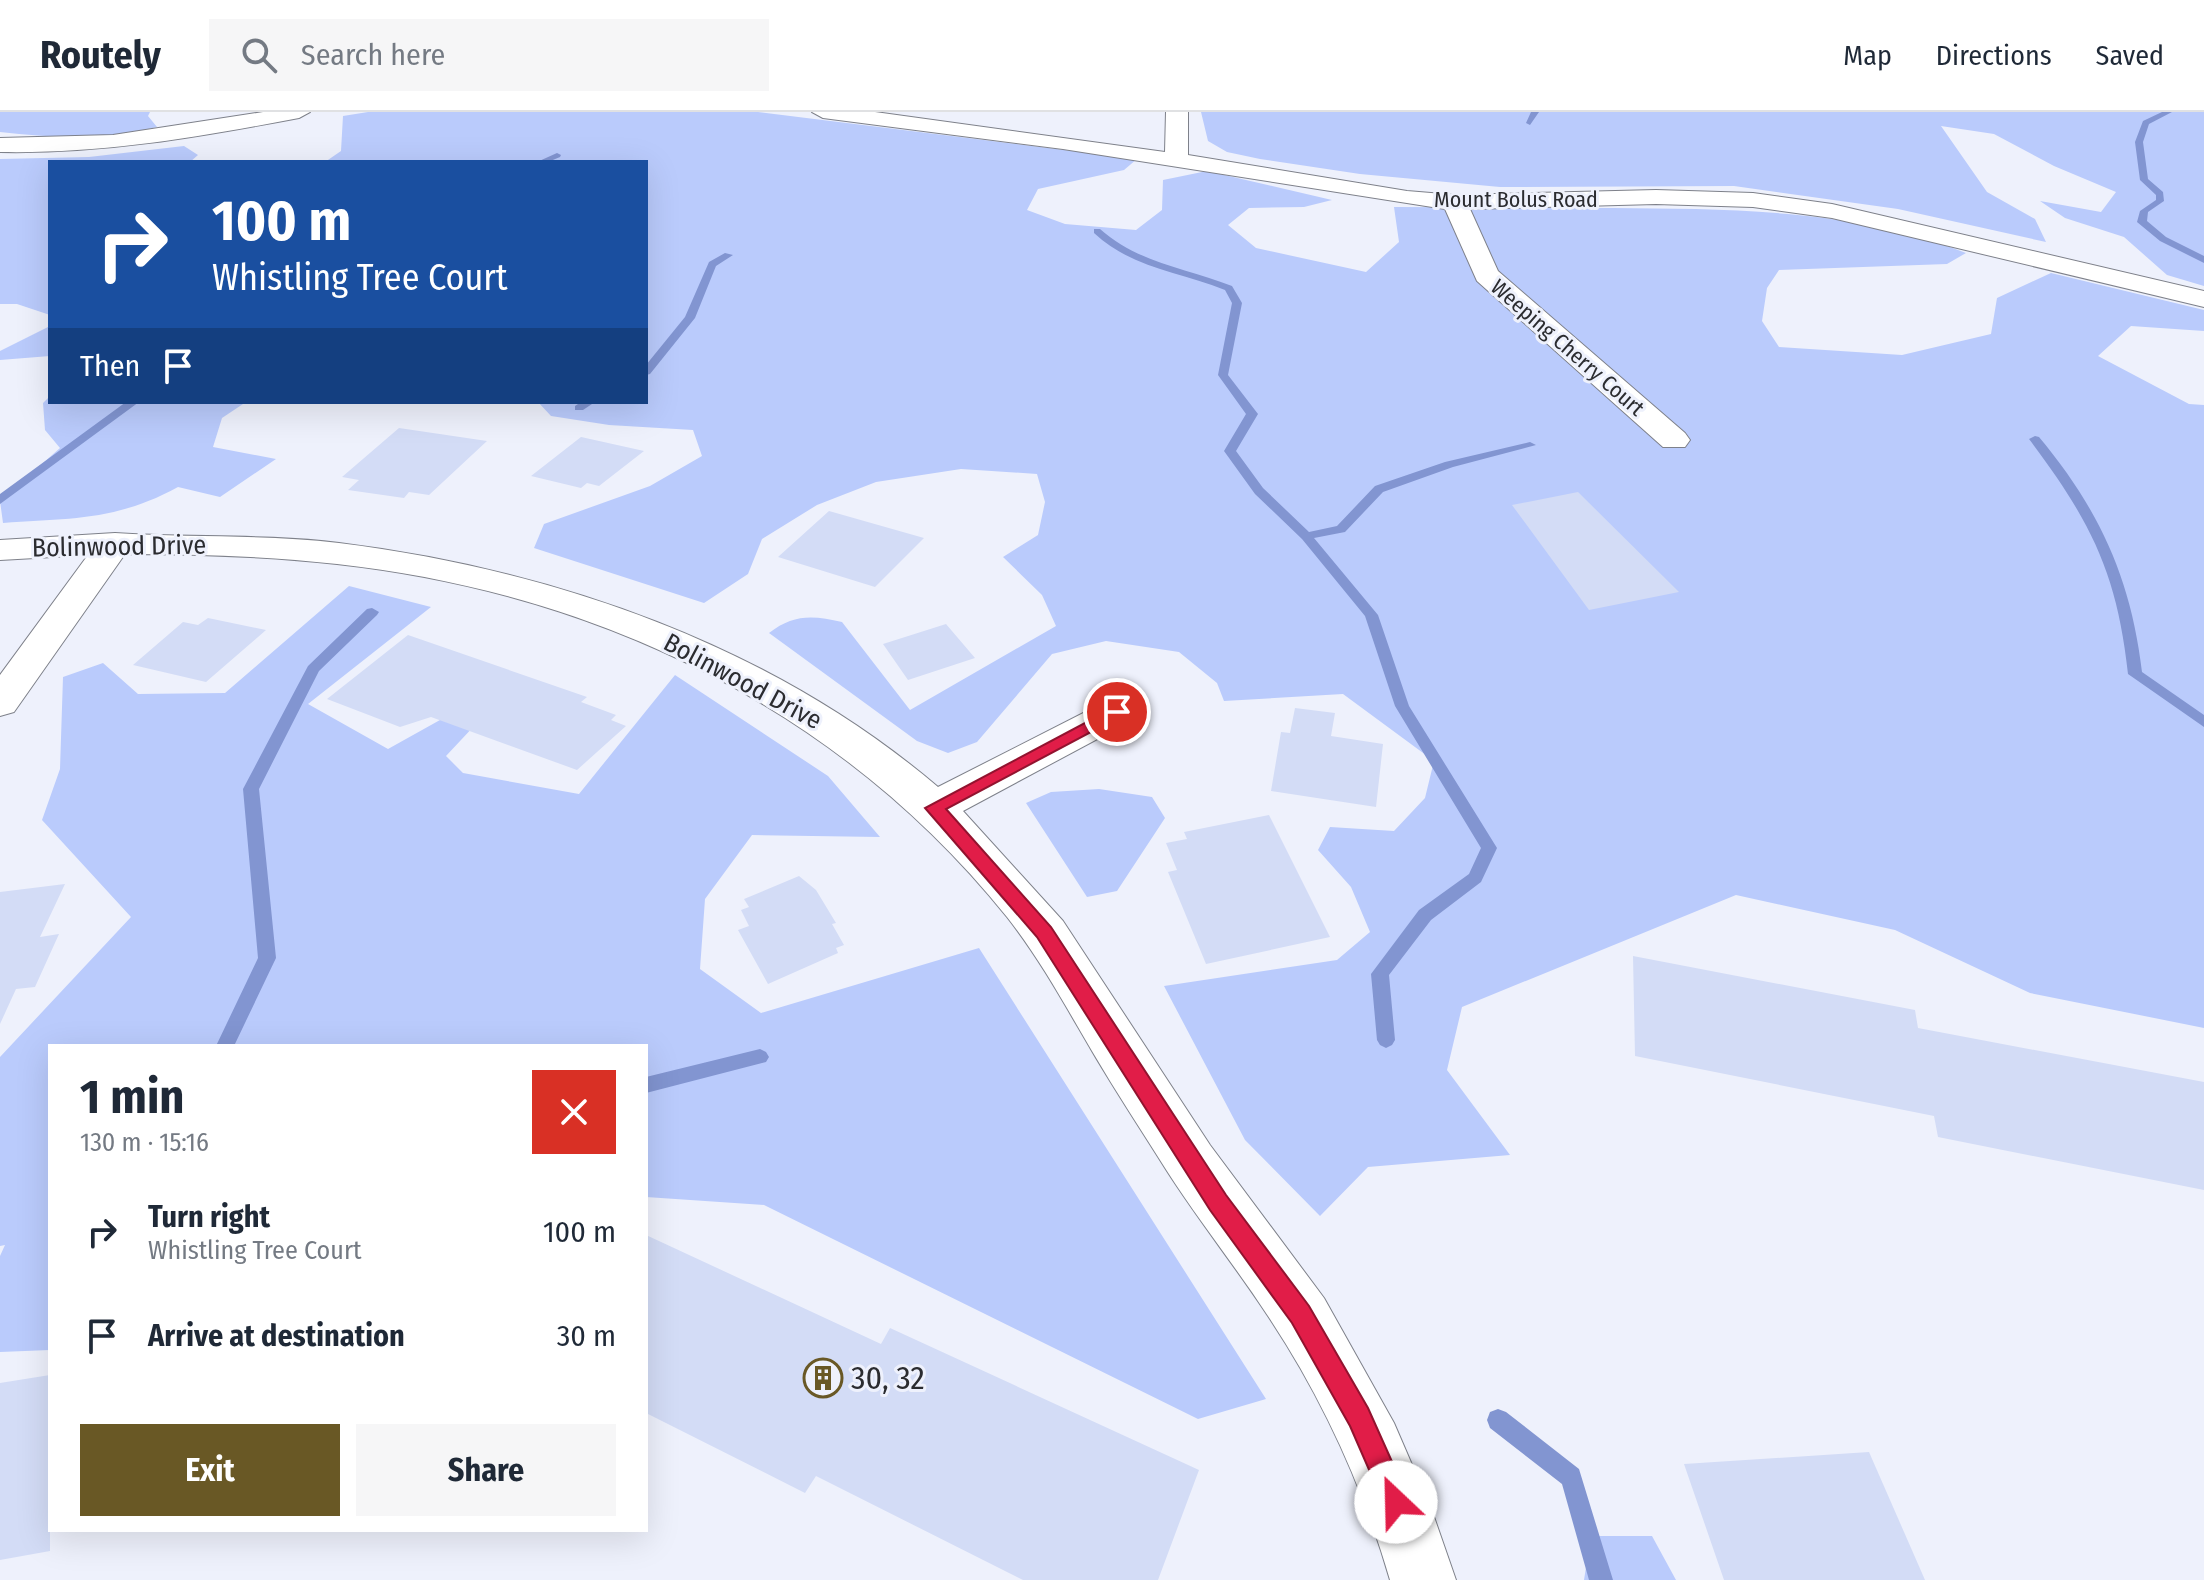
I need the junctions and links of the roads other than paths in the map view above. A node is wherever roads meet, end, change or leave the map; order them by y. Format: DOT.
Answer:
graph roads {
  1 [pos="299,112"];
  2 [pos="823,112"];
  3 [pos="1177,112"];
  4 [pos="0,145"];
  5 [pos="1176,160"];
  6 [pos="1455,202"];
  7 [pos="2204,299"];
  8 [pos="1674,440"];
  9 [pos="115,543"];
  10 [pos="0,550"];
  11 [pos="0,703"];
  12 [pos="1117,712"];
  13 [pos="934,808"];
  14 [pos="1423,1580"];
  1 -- 4 [label="street"];
  2 -- 5 [label="street, Mount Bolus Road"];
  3 -- 5 [label="street"];
  5 -- 6 [label="street, Mount Bolus Road"];
  6 -- 7 [label="street, Mount Bolus Road"];
  6 -- 8 [label="street, Weeping Cherry Court"];
  9 -- 10 [label="street, Bolinwood Drive"];
  9 -- 11 [label="street"];
  9 -- 13 [label="street, Bolinwood Drive"];
  12 -- 13 [label="street"];
  13 -- 14 [label="street, Bolinwood Drive"];
}
